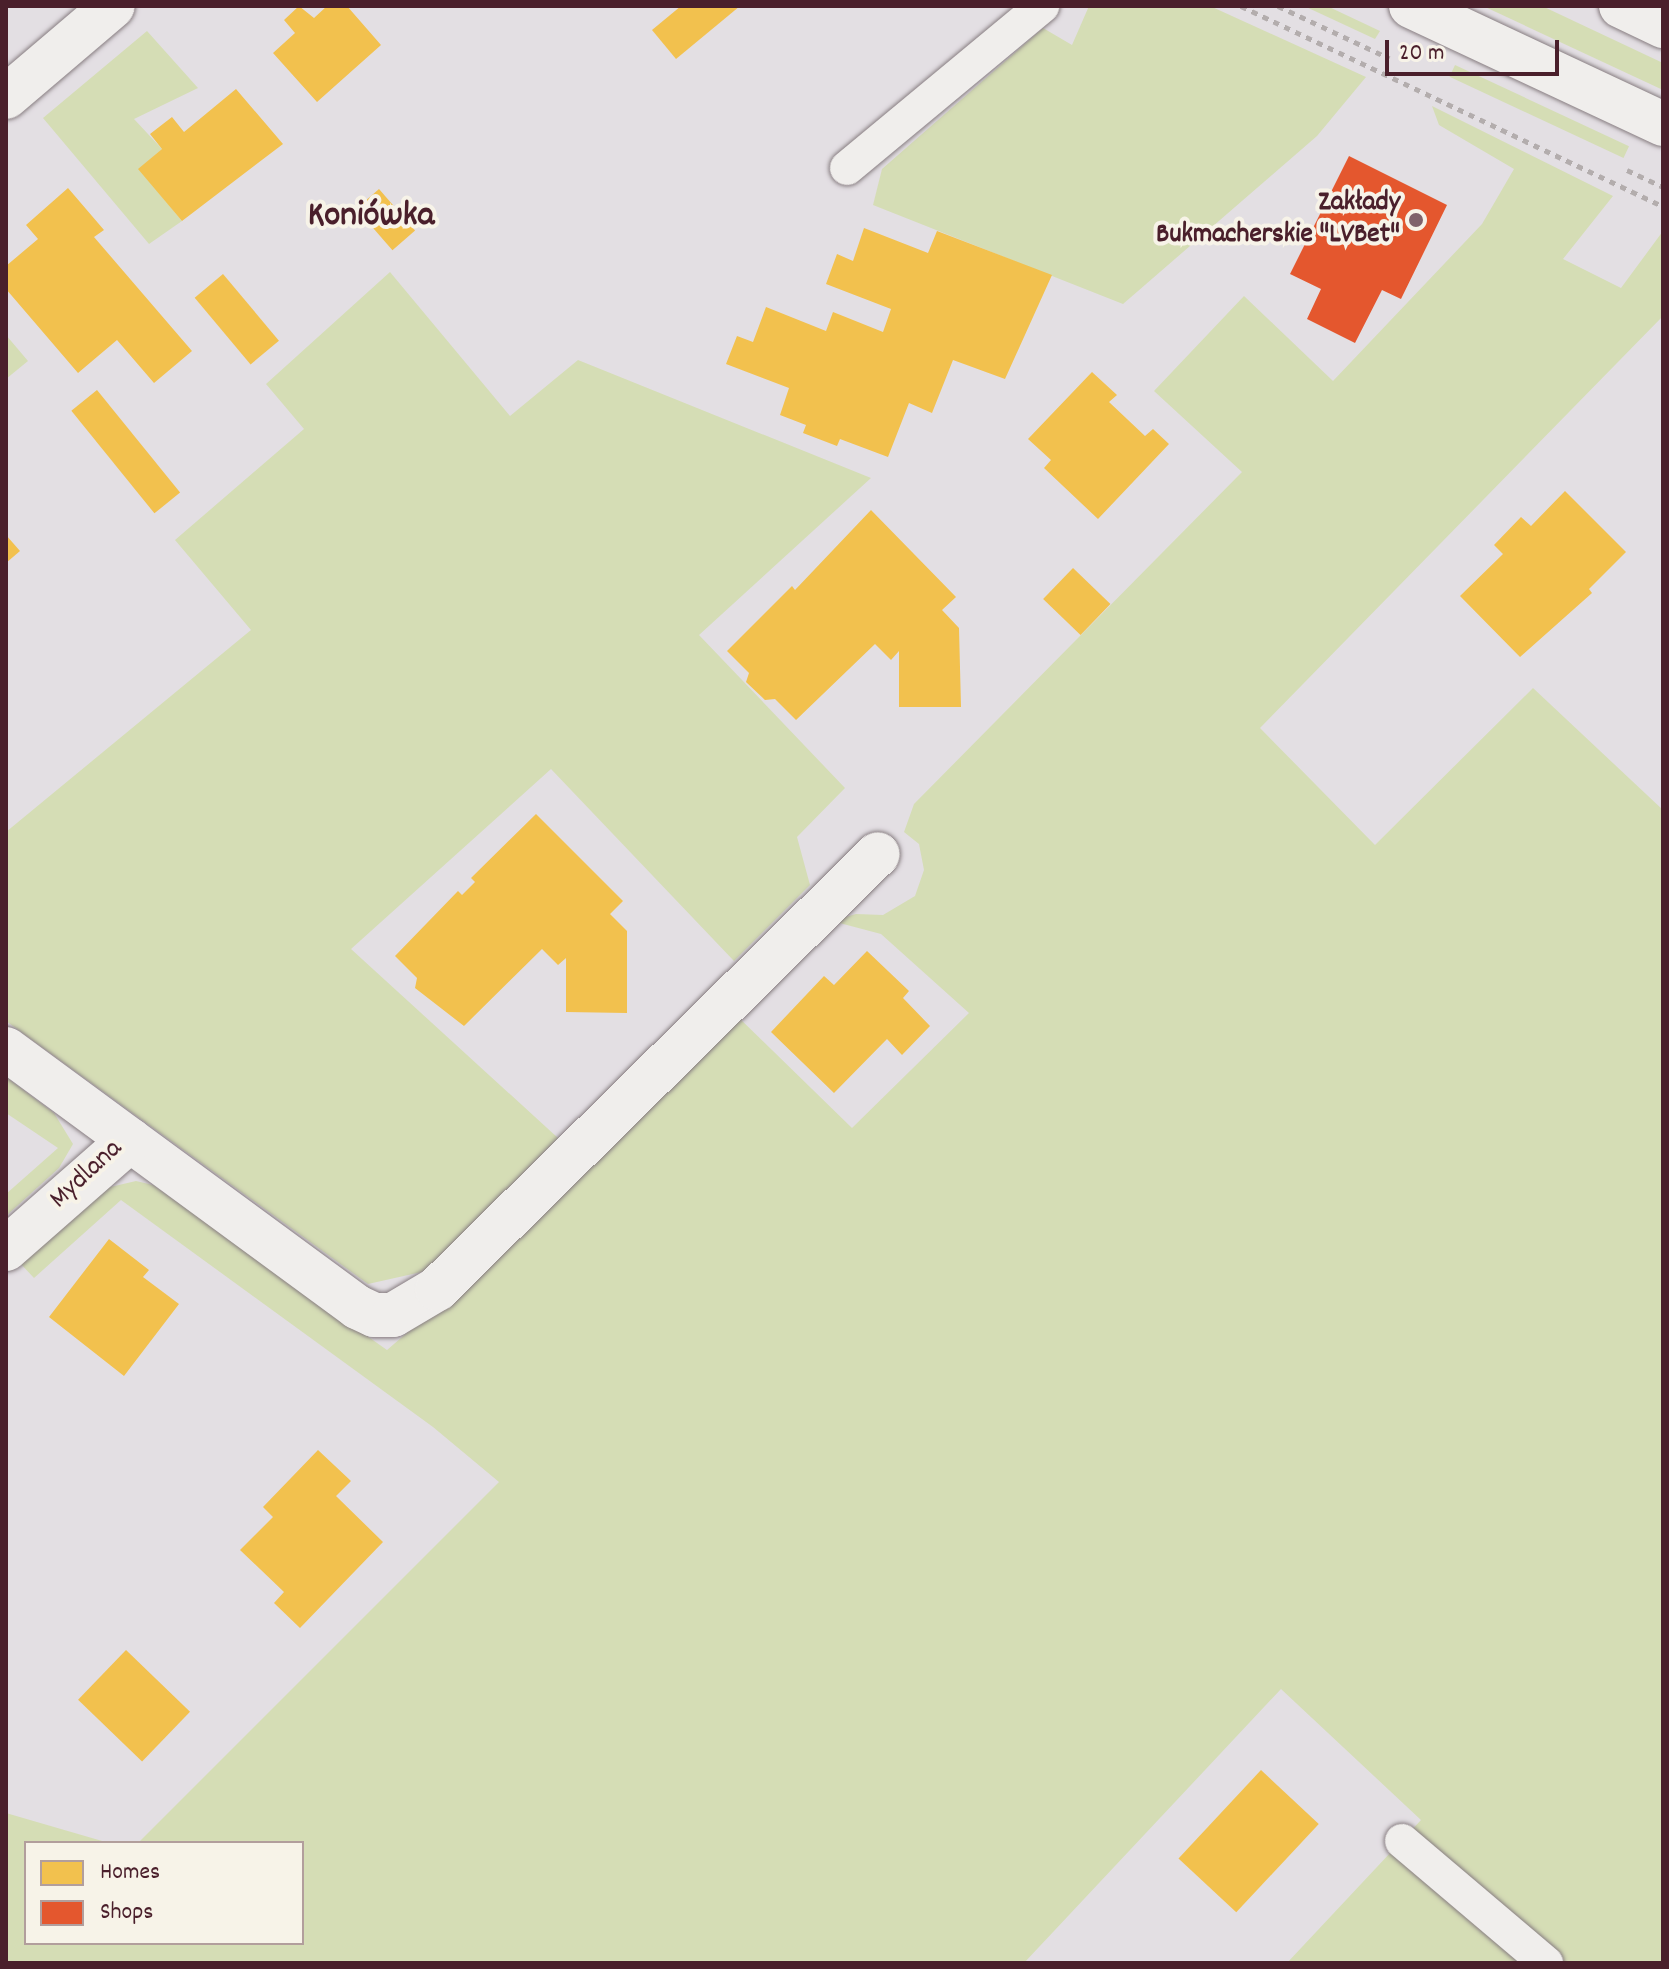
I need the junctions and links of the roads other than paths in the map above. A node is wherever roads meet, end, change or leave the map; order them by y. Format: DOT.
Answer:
graph roads {
  1 [pos="113,6"];
  2 [pos="1042,6"];
  3 [pos="1411,6"];
  4 [pos="1623,6"];
  5 [pos="1663,26"];
  6 [pos="6,97"];
  7 [pos="1663,124"];
  8 [pos="847,168"];
  9 [pos="878,854"];
  10 [pos="6,1049"];
  11 [pos="130,1140"];
  12 [pos="6,1249"];
  13 [pos="1402,1841"];
  14 [pos="1546,1963"];
  1 -- 6 [label="street"];
  2 -- 8 [label="lane"];
  3 -- 7 [label="street"];
  4 -- 5 [label="street"];
  9 -- 11 [label="street"];
  10 -- 11 [label="street, Mydlana"];
  11 -- 12 [label="street, Mydlana"];
  13 -- 14 [label="lane"];
}
